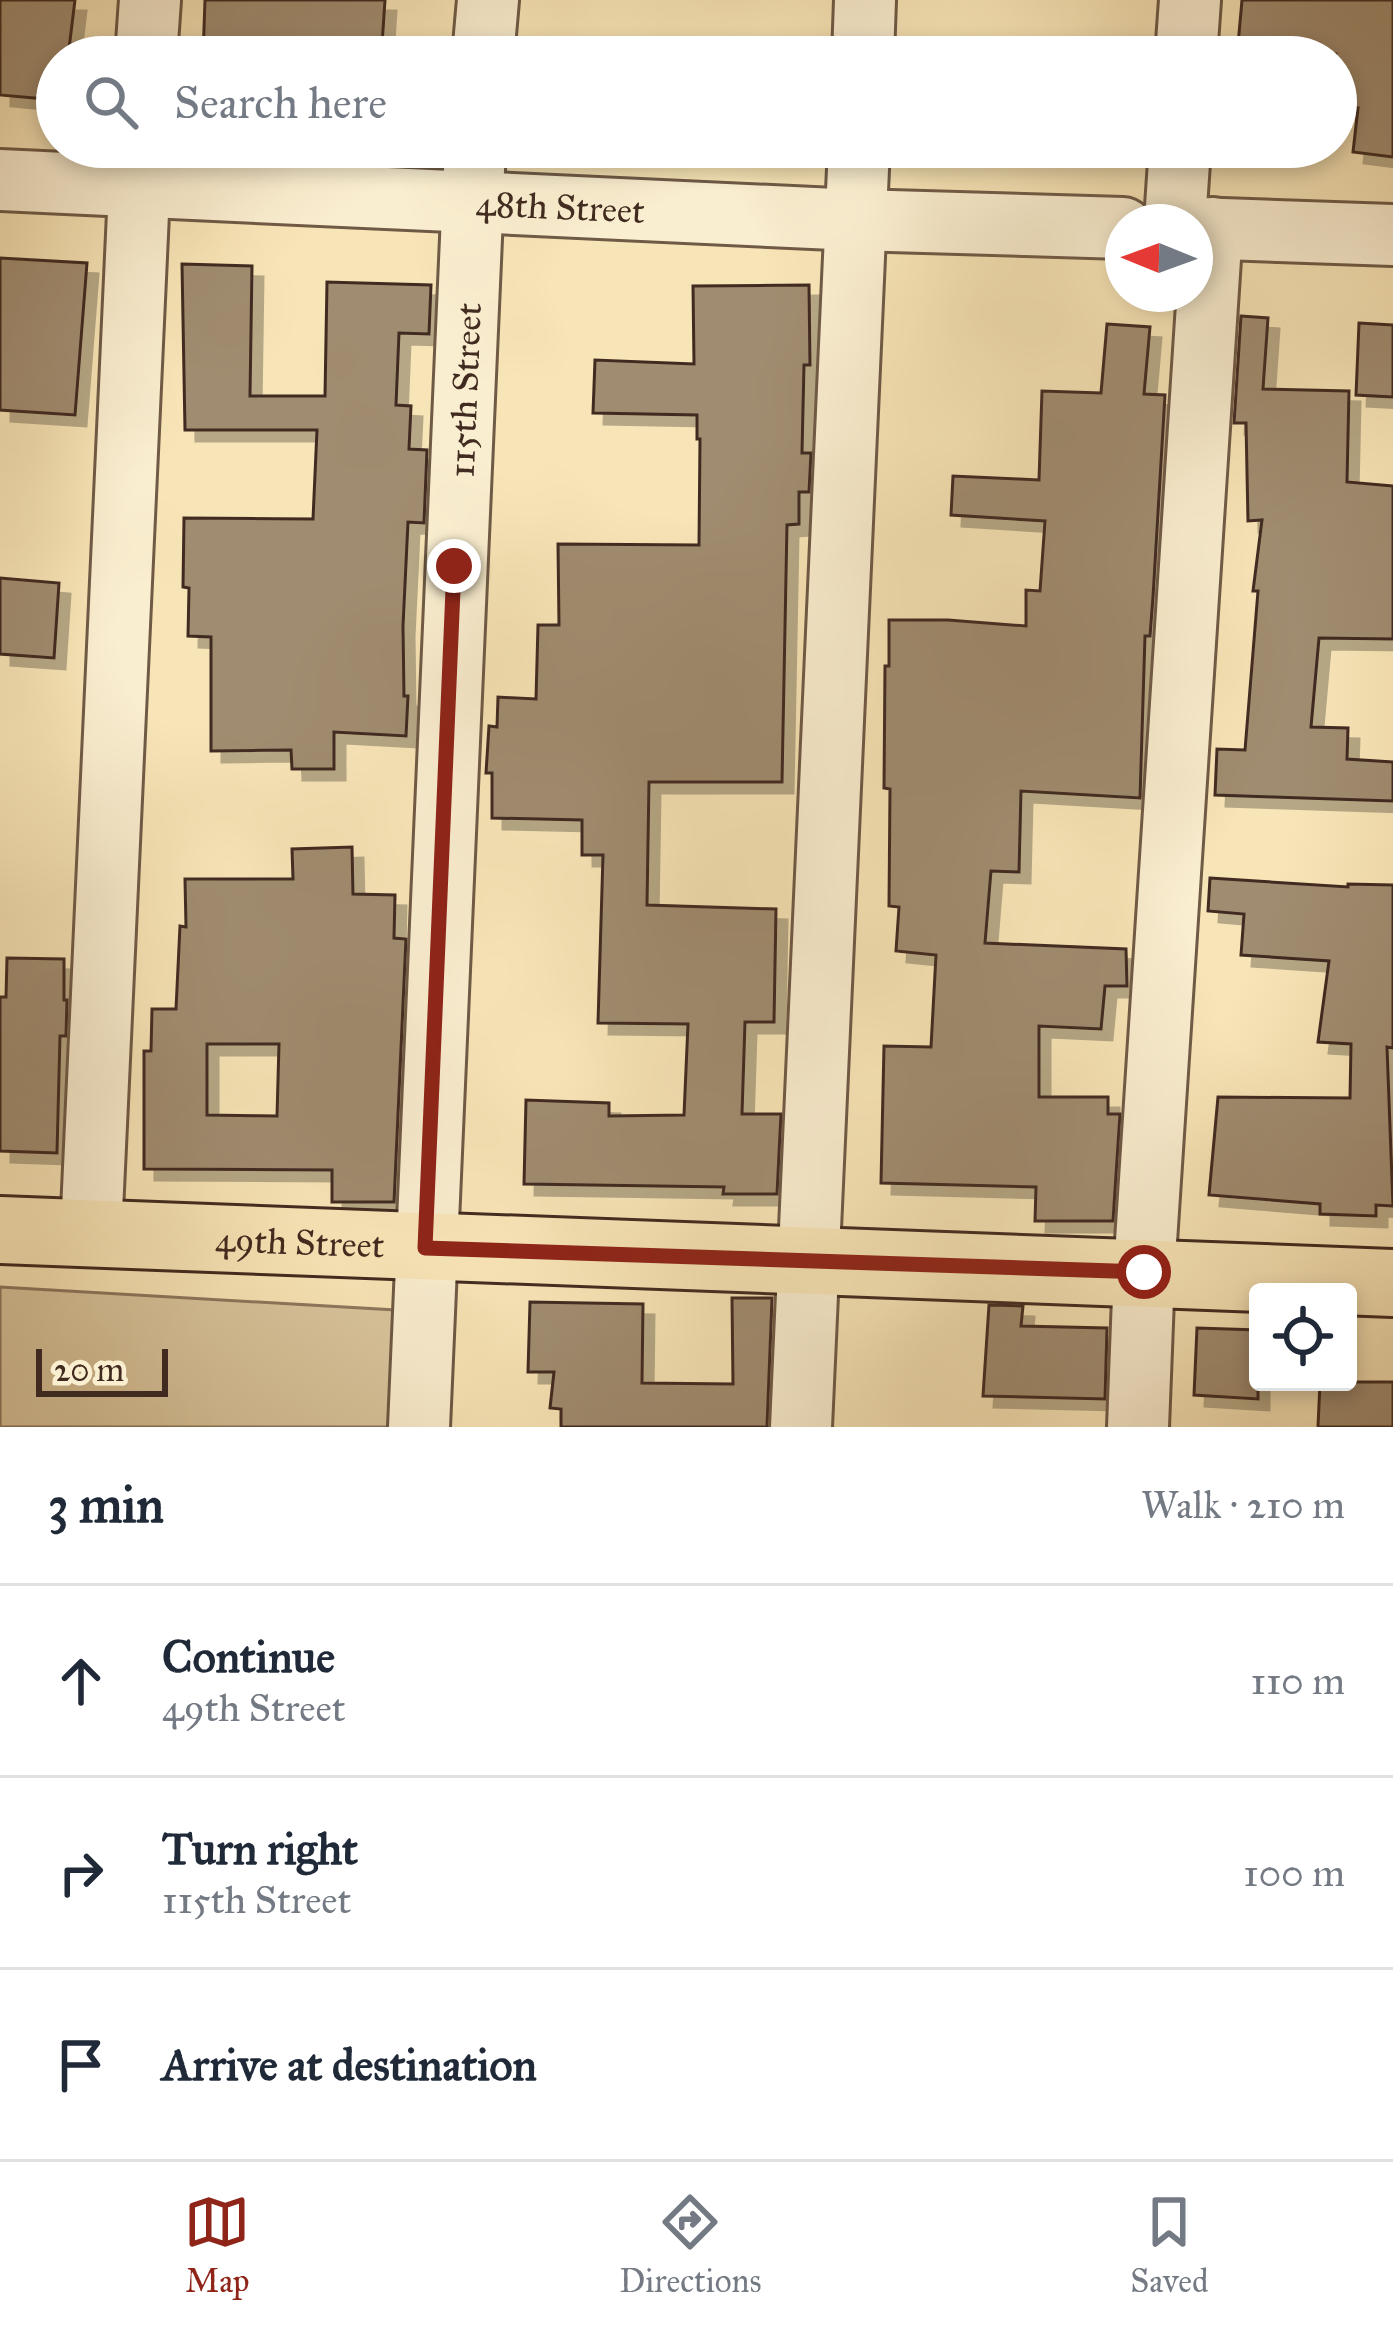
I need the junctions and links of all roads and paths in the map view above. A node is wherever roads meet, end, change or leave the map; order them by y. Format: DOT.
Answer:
graph roads {
  1 [pos="150,0"];
  2 [pos="488,0"];
  3 [pos="865,0"];
  4 [pos="1190,0"];
  5 [pos="147,36"];
  6 [pos="485,36"];
  7 [pos="863,36"];
  8 [pos="1187,36"];
  9 [pos="120,168"];
  10 [pos="140,168"];
  11 [pos="223,168"];
  12 [pos="858,168"];
  13 [pos="1184,168"];
  14 [pos="473,174"];
  15 [pos="0,180"];
  16 [pos="1190,204"];
  17 [pos="856,220"];
  18 [pos="1105,227"];
  19 [pos="1213,227"];
  20 [pos="1393,236"];
  21 [pos="1190,312"];
  22 [pos="0,1230"];
  23 [pos="92,1233"];
  24 [pos="425,1248"];
  25 [pos="808,1259"];
  26 [pos="1144,1272"];
  27 [pos="1393,1282"];
  28 [pos="419,1427"];
  29 [pos="801,1427"];
  30 [pos="1138,1427"];
  1 -- 5 [label="street"];
  2 -- 6 [label="street"];
  3 -- 7 [label="street"];
  4 -- 8 [label="street"];
  9 -- 15 [label="street, 48th Street"];
  10 -- 23 [label="street"];
  11 -- 14 [label="street, 48th Street"];
  12 -- 17 [label="street"];
  13 -- 16 [label="street"];
  14 -- 17 [label="street, 48th Street"];
  14 -- 24 [label="street, 115th Street"];
  17 -- 18 [label="street, 48th Street"];
  17 -- 25 [label="street"];
  19 -- 20 [label="street"];
  21 -- 26 [label="street"];
  22 -- 23 [label="main road, 49th Street"];
  23 -- 24 [label="main road, 49th Street"];
  24 -- 25 [label="main road, 49th Street"];
  24 -- 28 [label="street, 115th Street"];
  25 -- 26 [label="main road, 49th Street"];
  25 -- 29 [label="street"];
  26 -- 27 [label="main road, 49th Street"];
  26 -- 30 [label="street"];
}
